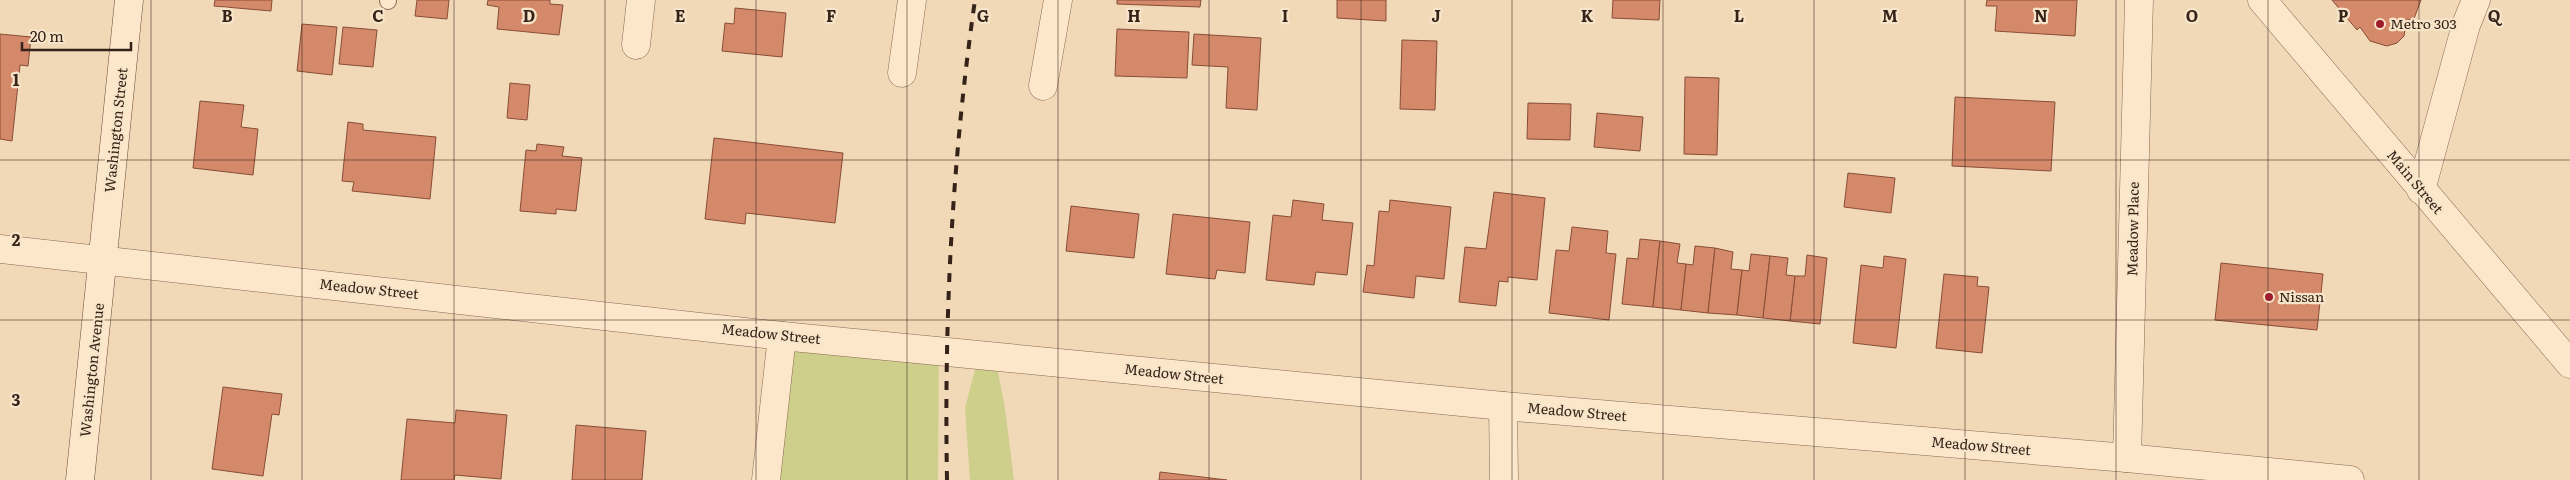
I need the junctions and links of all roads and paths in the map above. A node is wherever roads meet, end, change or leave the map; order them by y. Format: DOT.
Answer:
graph roads {
  1 [pos="129,0"];
  2 [pos="641,0"];
  3 [pos="912,0"];
  4 [pos="1058,0"];
  5 [pos="2139,0"];
  6 [pos="2262,0"];
  7 [pos="2476,0"];
  8 [pos="636,45"];
  9 [pos="902,73"];
  10 [pos="1043,86"];
  11 [pos="2421,190"];
  12 [pos="0,249"];
  13 [pos="103,259"];
  14 [pos="782,336"];
  15 [pos="2570,364"];
  16 [pos="1504,406"];
  17 [pos="2127,458"];
  18 [pos="2245,475"];
  19 [pos="80,480"];
  20 [pos="766,480"];
  21 [pos="1504,480"];
  22 [pos="2350,480"];
  1 -- 13 [label="street, Washington Street"];
  2 -- 8 [label="street"];
  3 -- 9 [label="street"];
  4 -- 10 [label="street"];
  5 -- 17 [label="street, Meadow Place"];
  6 -- 11 [label="street, Main Street"];
  7 -- 11 [label="street"];
  11 -- 15 [label="street, Main Street"];
  12 -- 13 [label="street, Meadow Street"];
  13 -- 14 [label="street, Meadow Street"];
  13 -- 19 [label="street, Washington Avenue"];
  14 -- 16 [label="street, Meadow Street"];
  14 -- 20 [label="street"];
  16 -- 17 [label="street, Meadow Street"];
  16 -- 21 [label="street"];
  17 -- 18 [label="street, Meadow Street"];
  18 -- 22 [label="street, Meadow Street"];
}
